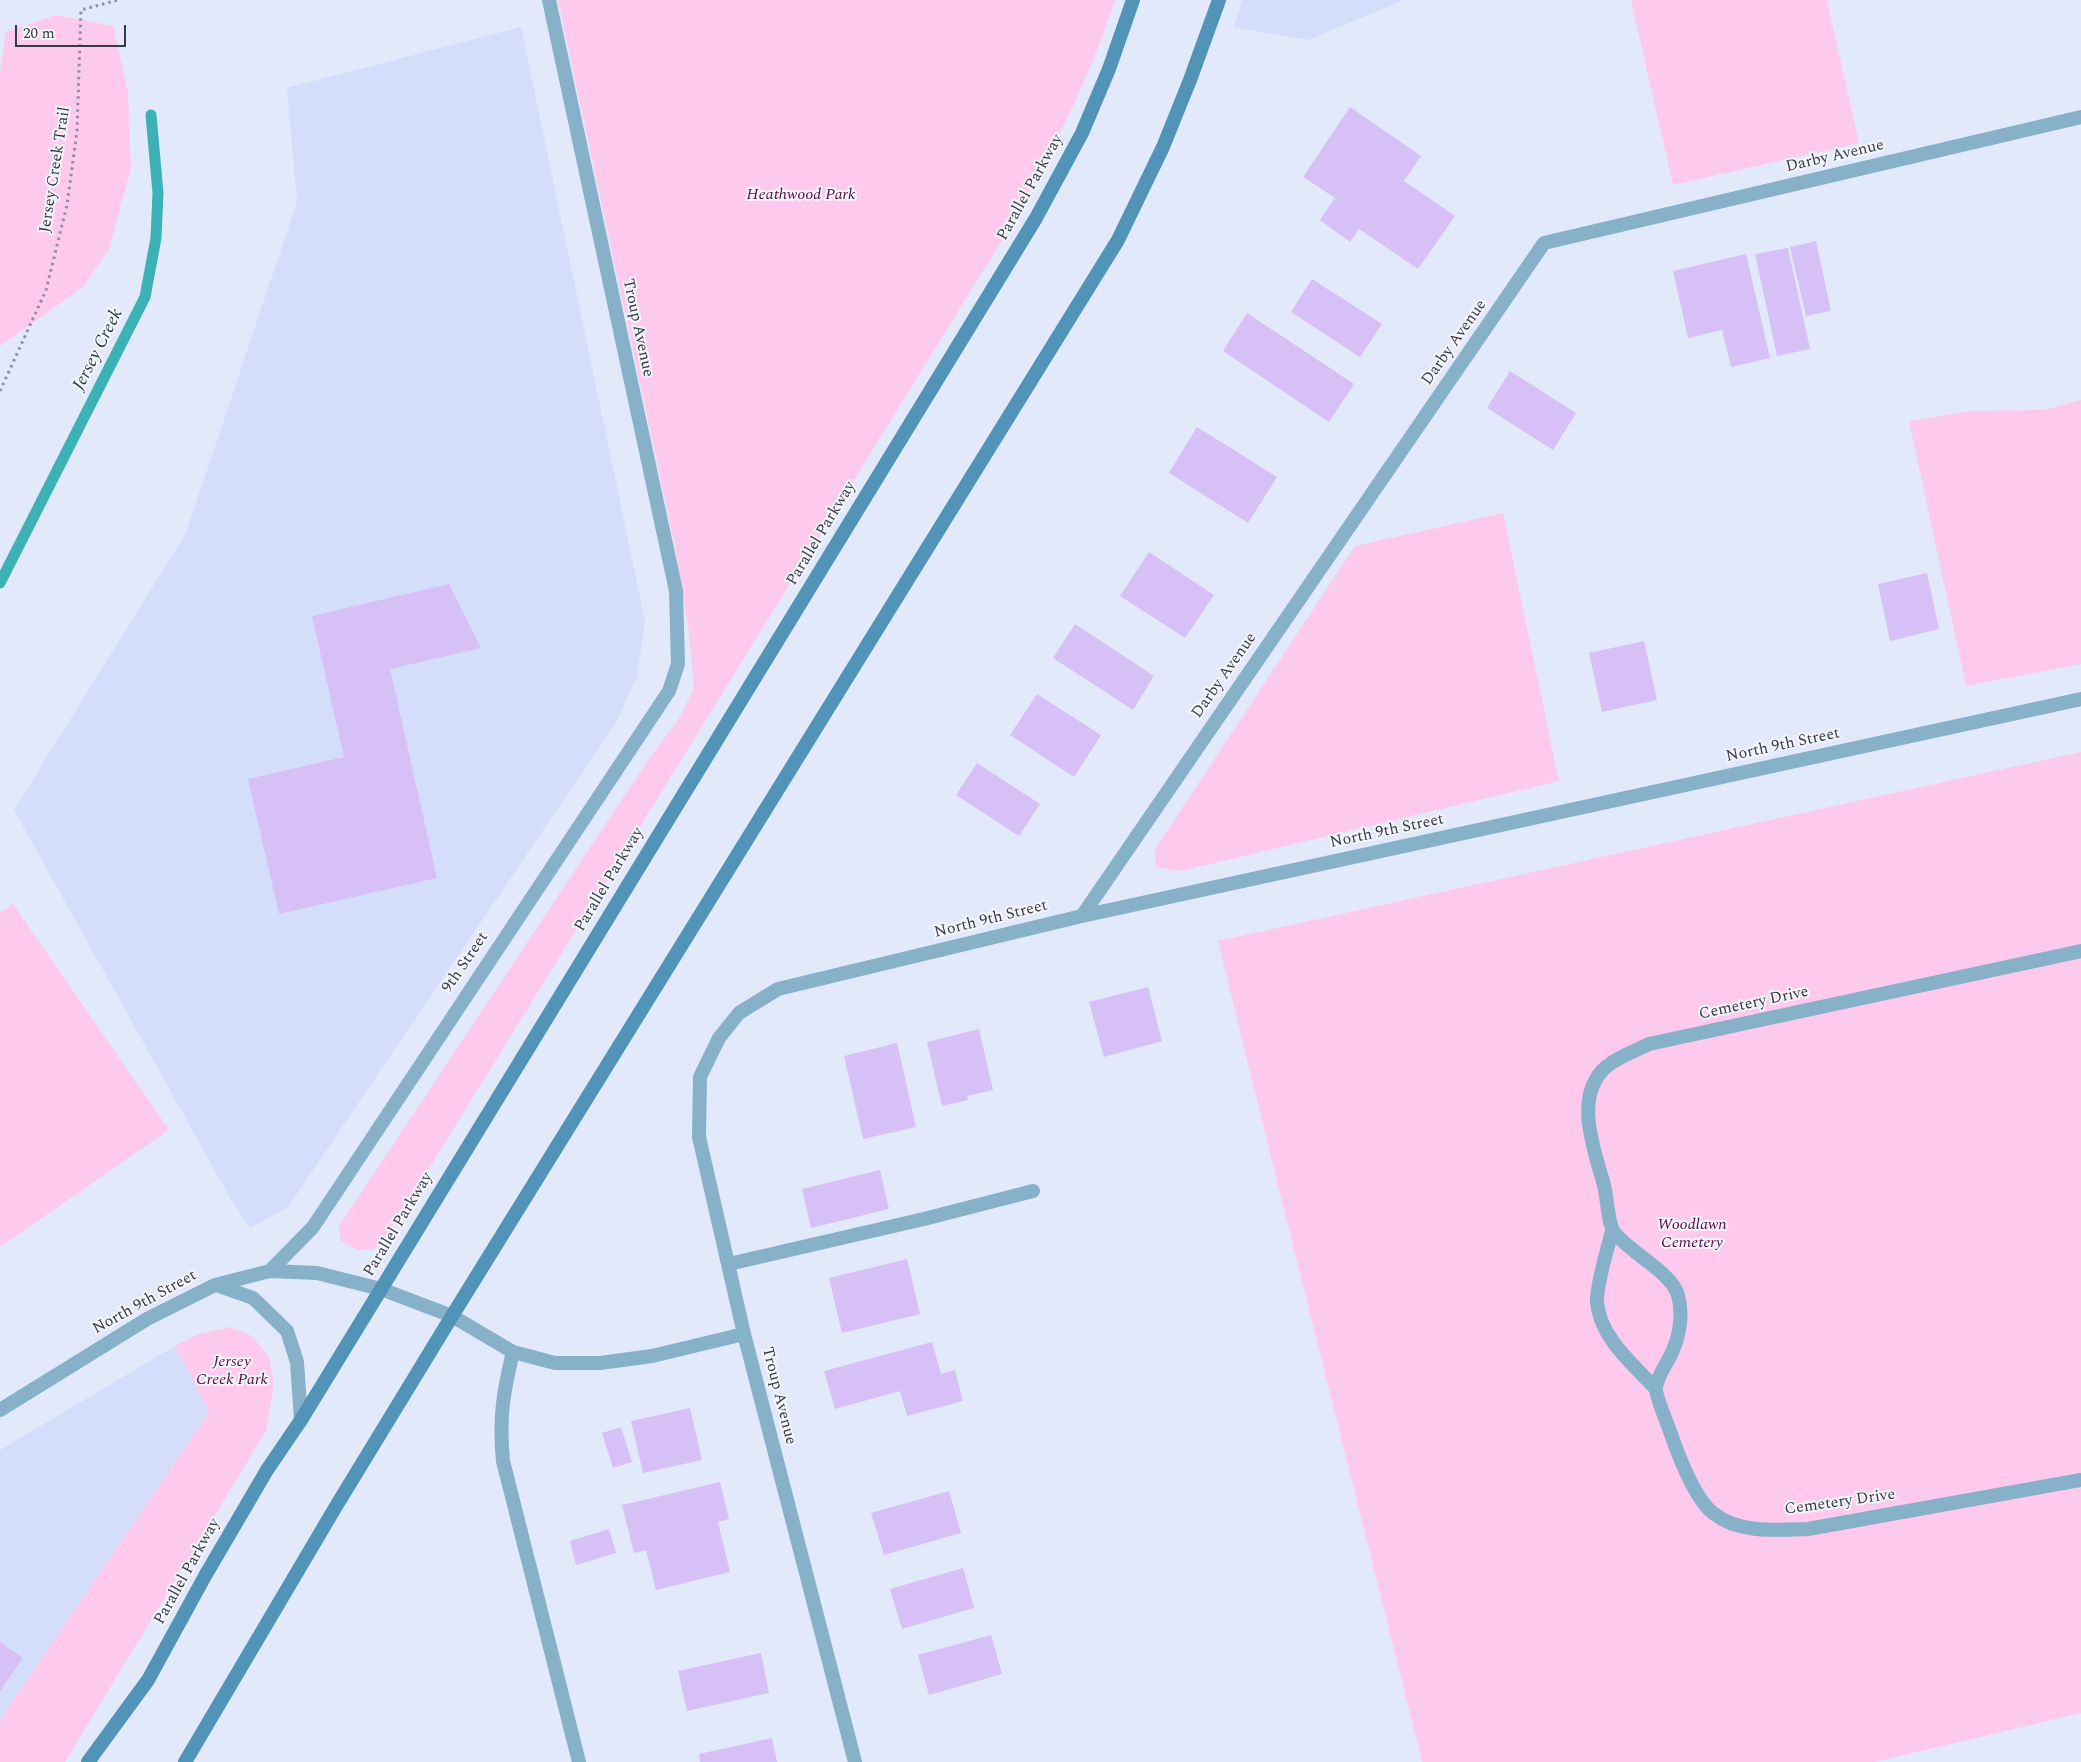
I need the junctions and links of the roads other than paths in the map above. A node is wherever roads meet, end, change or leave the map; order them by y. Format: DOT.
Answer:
graph roads {
  1 [pos="549,0"];
  2 [pos="1133,0"];
  3 [pos="1219,0"];
  4 [pos="2081,117"];
  5 [pos="678,664"];
  6 [pos="2081,699"];
  7 [pos="1082,916"];
  8 [pos="2081,951"];
  9 [pos="719,1038"];
  10 [pos="1032,1191"];
  11 [pos="1612,1231"];
  12 [pos="729,1264"];
  13 [pos="270,1271"];
  14 [pos="215,1285"];
  15 [pos="381,1289"];
  16 [pos="452,1316"];
  17 [pos="744,1334"];
  18 [pos="513,1352"];
  19 [pos="1656,1389"];
  20 [pos="0,1410"];
  21 [pos="301,1420"];
  22 [pos="2081,1480"];
  23 [pos="88,1762"];
  24 [pos="185,1762"];
  25 [pos="579,1762"];
  26 [pos="855,1762"];
  1 -- 5 [label="street, Troup Avenue"];
  2 -- 15 [label="main road, Parallel Parkway"];
  3 -- 16 [label="main road"];
  4 -- 7 [label="street, Darby Avenue"];
  5 -- 13 [label="street, 9th Street"];
  6 -- 7 [label="street, North 9th Street"];
  7 -- 9 [label="street, North 9th Street"];
  8 -- 11 [label="street, Cemetery Drive"];
  9 -- 12 [label="street, Troup Avenue"];
  10 -- 12 [label="street"];
  11 -- 19 [label="street, Cemetery Drive"];
  11 -- 19 [label="street"];
  12 -- 17 [label="street, Troup Avenue"];
  13 -- 14 [label="street, North 9th Street"];
  13 -- 15 [label="street, North 9th Street"];
  14 -- 20 [label="street, North 9th Street"];
  14 -- 21 [label="street"];
  15 -- 16 [label="street"];
  15 -- 21 [label="main road, Parallel Parkway"];
  16 -- 18 [label="street"];
  16 -- 24 [label="main road"];
  17 -- 18 [label="street"];
  17 -- 26 [label="street, Troup Avenue"];
  18 -- 25 [label="street"];
  19 -- 22 [label="street, Cemetery Drive"];
  21 -- 23 [label="main road, Parallel Parkway"];
}
